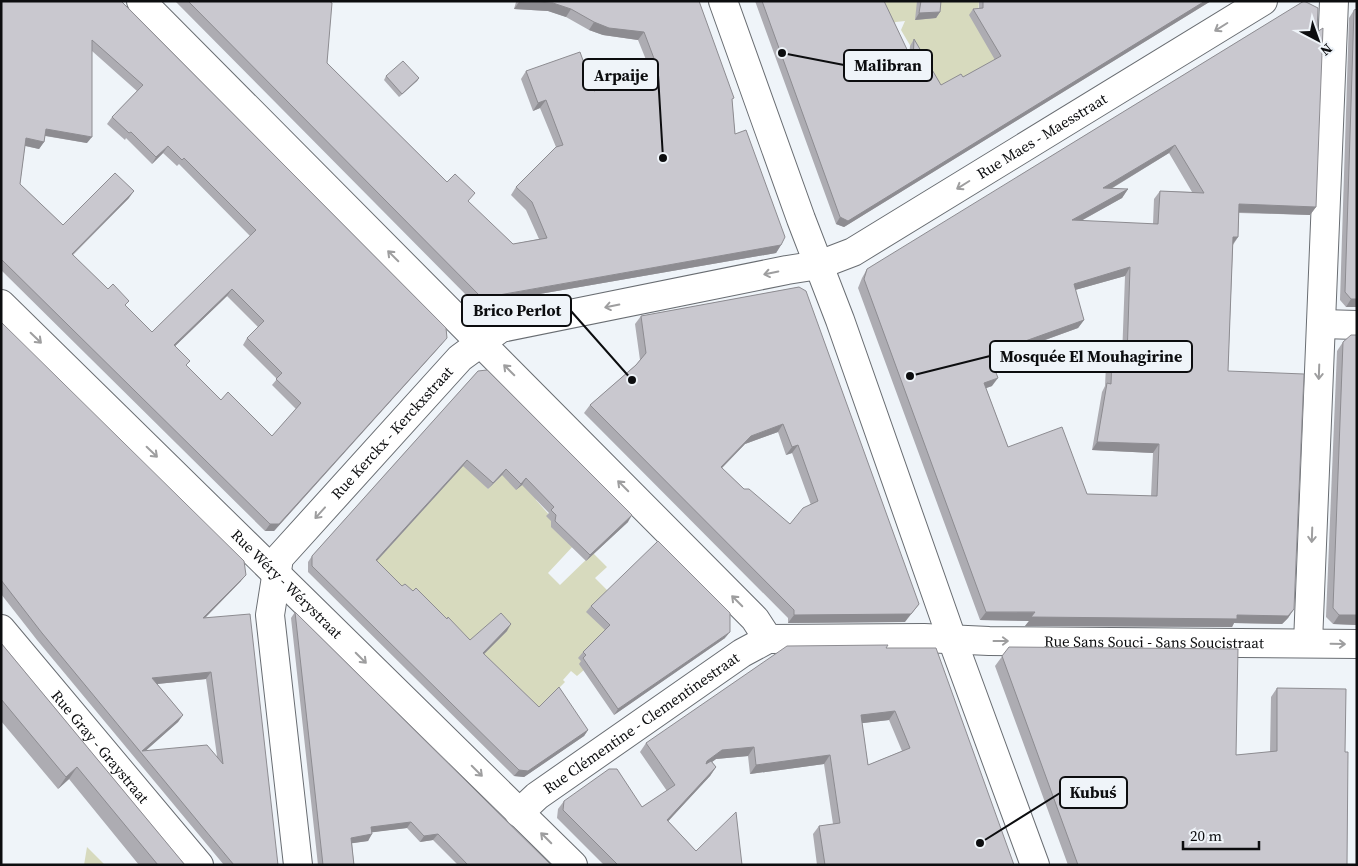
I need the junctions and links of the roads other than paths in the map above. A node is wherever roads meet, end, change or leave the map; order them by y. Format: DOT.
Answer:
graph roads {
  1 [pos="141,1"];
  2 [pos="723,1"];
  3 [pos="1263,1"];
  4 [pos="1334,1"];
  5 [pos="819,265"];
  6 [pos="1,304"];
  7 [pos="1321,324"];
  8 [pos="1357,325"];
  9 [pos="480,343"];
  10 [pos="277,574"];
  11 [pos="1,629"];
  12 [pos="768,639"];
  13 [pos="952,639"];
  14 [pos="1308,643"];
  15 [pos="1357,644"];
  16 [pos="519,813"];
  17 [pos="199,865"];
  18 [pos="298,865"];
  19 [pos="573,865"];
  20 [pos="1035,865"];
  9 -- 1 [label="street, one-way"];
  2 -- 5 [label="street"];
  3 -- 5 [label="street, Rue Maes - Maesstraat, one-way"];
  4 -- 7 [label="street"];
  5 -- 9 [label="street, Rue Kerckx - Kerckxstraat, one-way"];
  5 -- 13 [label="street"];
  6 -- 10 [label="street, Rue Wéry - Wérystraat, one-way"];
  7 -- 8 [label="street"];
  7 -- 14 [label="street, one-way"];
  9 -- 10 [label="street, Rue Kerckx - Kerckxstraat, one-way"];
  12 -- 9 [label="street, one-way"];
  10 -- 16 [label="street, Rue Wéry - Wérystraat, one-way"];
  10 -- 18 [label="street, Rue Kerckx - Kerckxstraat"];
  11 -- 17 [label="street, Rue Gray - Graystraat"];
  12 -- 13 [label="street, Rue Sans Souci - Sans Soucistraat"];
  12 -- 16 [label="street, Rue Clémentine - Clementinestraat"];
  13 -- 14 [label="street, Rue Sans Souci - Sans Soucistraat, one-way"];
  13 -- 20 [label="street"];
  14 -- 15 [label="street, Rue Sans Souci - Sans Soucistraat, one-way"];
  19 -- 16 [label="street, Rue Wéry - Wérystraat, one-way"];
}
